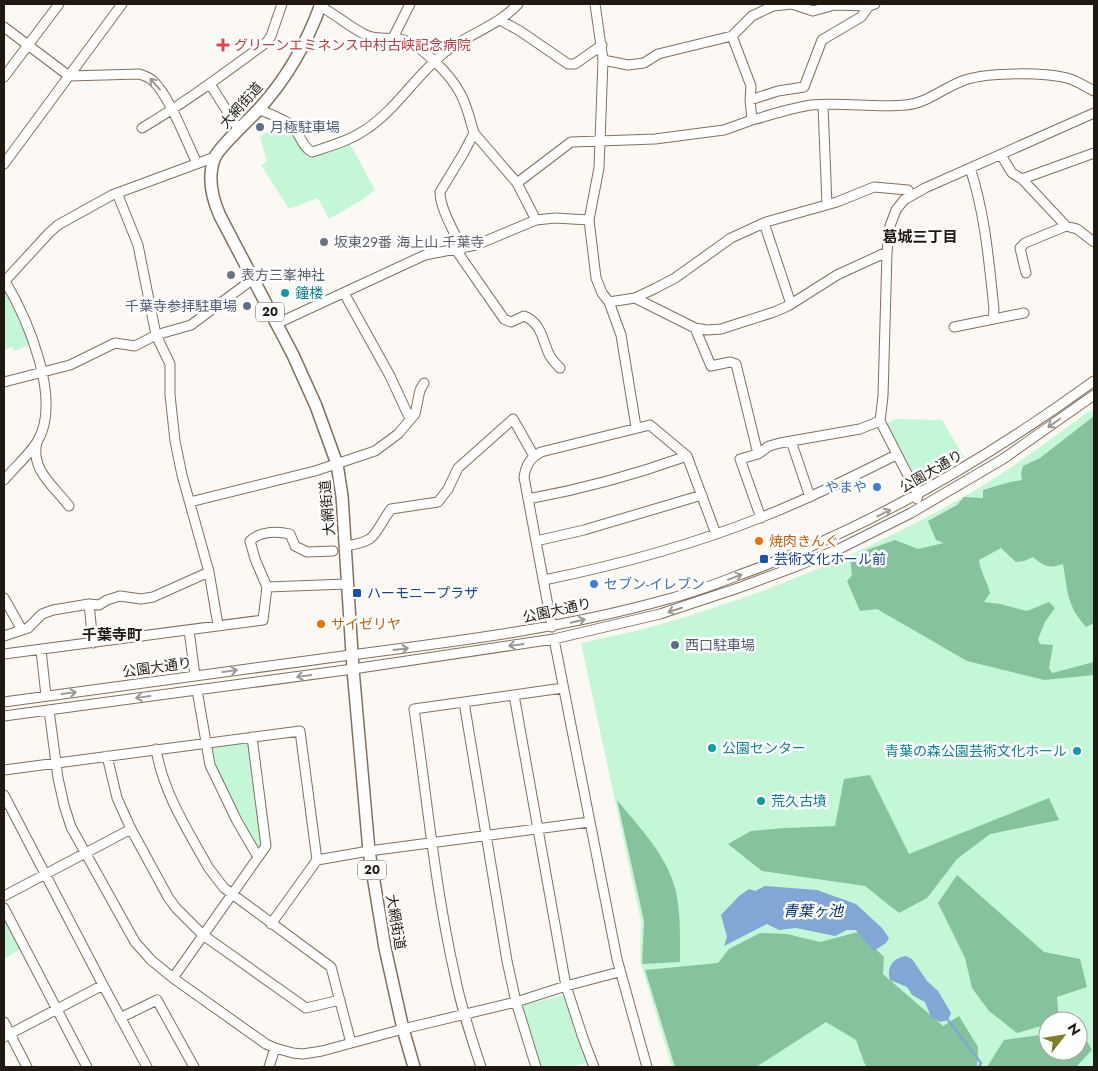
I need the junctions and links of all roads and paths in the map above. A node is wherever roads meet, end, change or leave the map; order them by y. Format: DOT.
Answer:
graph roads {
  1 [pos="59,4"];
  2 [pos="122,4"];
  3 [pos="282,4"];
  4 [pos="410,4"];
  5 [pos="518,4"];
  6 [pos="595,4"];
  7 [pos="321,5"];
  8 [pos="872,5"];
  9 [pos="500,20"];
  10 [pos="4,27"];
  11 [pos="732,36"];
  12 [pos="393,38"];
  13 [pos="28,45"];
  14 [pos="602,45"];
  15 [pos="603,60"];
  16 [pos="434,62"];
  17 [pos="70,76"];
  18 [pos="4,77"];
  19 [pos="210,84"];
  20 [pos="1094,91"];
  21 [pos="750,100"];
  22 [pos="823,104"];
  23 [pos="258,109"];
  24 [pos="172,110"];
  25 [pos="1094,113"];
  26 [pos="752,120"];
  27 [pos="142,128"];
  28 [pos="240,130"];
  29 [pos="474,133"];
  30 [pos="599,140"];
  31 [pos="1094,153"];
  32 [pos="1001,155"];
  33 [pos="215,157"];
  34 [pos="197,163"];
  35 [pos="4,164"];
  36 [pos="970,168"];
  37 [pos="1022,179"];
  38 [pos="516,183"];
  39 [pos="117,193"];
  40 [pos="911,195"];
  41 [pos="827,205"];
  42 [pos="536,220"];
  43 [pos="589,220"];
  44 [pos="764,223"];
  45 [pos="1066,226"];
  46 [pos="1094,242"];
  47 [pos="459,249"];
  48 [pos="887,252"];
  49 [pos="1026,274"];
  50 [pos="253,280"];
  51 [pos="4,281"];
  52 [pos="344,293"];
  53 [pos="635,298"];
  54 [pos="609,302"];
  55 [pos="791,304"];
  56 [pos="1024,312"];
  57 [pos="993,318"];
  58 [pos="276,324"];
  59 [pos="954,327"];
  60 [pos="695,328"];
  61 [pos="156,335"];
  62 [pos="560,368"];
  63 [pos="42,373"];
  64 [pos="1094,381"];
  65 [pos="4,382"];
  66 [pos="424,383"];
  67 [pos="1094,395"];
  68 [pos="410,419"];
  69 [pos="880,421"];
  70 [pos="636,428"];
  71 [pos="791,441"];
  72 [pos="37,442"];
  73 [pos="758,454"];
  74 [pos="896,455"];
  75 [pos="534,456"];
  76 [pos="687,456"];
  77 [pos="337,464"];
  78 [pos="4,480"];
  79 [pos="702,495"];
  80 [pos="918,495"];
  81 [pos="810,497"];
  82 [pos="936,498"];
  83 [pos="528,499"];
  84 [pos="190,502"];
  85 [pos="70,506"];
  86 [pos="915,510"];
  87 [pos="761,518"];
  88 [pos="716,534"];
  89 [pos="536,541"];
  90 [pos="345,546"];
  91 [pos="333,551"];
  92 [pos="209,572"];
  93 [pos="544,580"];
  94 [pos="348,584"];
  95 [pos="267,587"];
  96 [pos="4,598"];
  97 [pos="89,604"];
  98 [pos="218,625"];
  99 [pos="552,627"];
  100 [pos="22,630"];
  101 [pos="189,630"];
  102 [pos="4,636"];
  103 [pos="554,639"];
  104 [pos="92,643"];
  105 [pos="41,650"];
  106 [pos="4,654"];
  107 [pos="352,655"];
  108 [pos="353,669"];
  109 [pos="195,676"];
  110 [pos="563,688"];
  111 [pos="197,690"];
  112 [pos="514,695"];
  113 [pos="46,696"];
  114 [pos="4,702"];
  115 [pos="464,702"];
  116 [pos="49,710"];
  117 [pos="4,716"];
  118 [pos="252,737"];
  119 [pos="205,743"];
  120 [pos="156,749"];
  121 [pos="107,756"];
  122 [pos="56,763"];
  123 [pos="4,770"];
  124 [pos="4,795"];
  125 [pos="589,822"];
  126 [pos="131,829"];
  127 [pos="537,829"];
  128 [pos="486,836"];
  129 [pos="433,843"];
  130 [pos="370,851"];
  131 [pos="85,853"];
  132 [pos="258,857"];
  133 [pos="317,860"];
  134 [pos="45,874"];
  135 [pos="232,895"];
  136 [pos="4,896"];
  137 [pos="4,908"];
  138 [pos="271,924"];
  139 [pos="203,935"];
  140 [pos="619,972"];
  141 [pos="173,978"];
  142 [pos="103,986"];
  143 [pos="566,986"];
  144 [pos="340,1000"];
  145 [pos="516,1002"];
  146 [pos="57,1009"];
  147 [pos="465,1014"];
  148 [pos="120,1018"];
  149 [pos="4,1022"];
  150 [pos="403,1029"];
  151 [pos="7,1036"];
  152 [pos="351,1043"];
  153 [pos="275,1048"];
  154 [pos="27,1067"];
  155 [pos="87,1067"];
  156 [pos="147,1067"];
  157 [pos="194,1067"];
  158 [pos="269,1067"];
  159 [pos="414,1067"];
  160 [pos="481,1067"];
  161 [pos="536,1067"];
  162 [pos="594,1067"];
  163 [pos="647,1067"];
  1 -- 13 [label="street"];
  2 -- 17 [label="street"];
  3 -- 19 [label="street"];
  4 -- 12 [label="street"];
  5 -- 9 [label="street"];
  6 -- 14 [label="street"];
  7 -- 12 [label="street"];
  7 -- 23 [label="main road, 大網街道"];
  8 -- 11 [label="street"];
  8 -- 21 [label="street"];
  9 -- 14 [label="street"];
  9 -- 16 [label="street"];
  10 -- 13 [label="street"];
  11 -- 15 [label="street"];
  11 -- 21 [label="street"];
  12 -- 16 [label="street"];
  13 -- 17 [label="street"];
  13 -- 18 [label="street"];
  14 -- 15 [label="street"];
  15 -- 30 [label="street"];
  16 -- 23 [label="street"];
  16 -- 29 [label="street"];
  24 -- 17 [label="street, one-way"];
  17 -- 35 [label="street"];
  19 -- 24 [label="street"];
  19 -- 28 [label="street"];
  20 -- 22 [label="street"];
  21 -- 26 [label="street"];
  22 -- 26 [label="street"];
  22 -- 41 [label="street"];
  23 -- 28 [label="main road, 大網街道"];
  24 -- 27 [label="street"];
  24 -- 34 [label="street"];
  25 -- 32 [label="street"];
  26 -- 30 [label="street"];
  28 -- 33 [label="main road, 大網街道"];
  29 -- 38 [label="street"];
  29 -- 47 [label="street"];
  30 -- 38 [label="street"];
  30 -- 43 [label="street"];
  31 -- 37 [label="street"];
  32 -- 36 [label="street"];
  32 -- 37 [label="street"];
  33 -- 34 [label="street"];
  33 -- 50 [label="main road, 大網街道 / 20"];
  34 -- 39 [label="street"];
  36 -- 40 [label="street"];
  36 -- 57 [label="street"];
  37 -- 45 [label="street"];
  38 -- 42 [label="street"];
  39 -- 51 [label="street"];
  39 -- 61 [label="street"];
  40 -- 41 [label="street"];
  40 -- 48 [label="street"];
  41 -- 44 [label="street"];
  42 -- 43 [label="street"];
  42 -- 47 [label="street"];
  43 -- 54 [label="street"];
  44 -- 53 [label="street"];
  44 -- 55 [label="street"];
  45 -- 46 [label="street"];
  45 -- 49 [label="street"];
  47 -- 52 [label="street"];
  47 -- 62 [label="street"];
  48 -- 55 [label="street"];
  48 -- 69 [label="street"];
  50 -- 58 [label="main road, 大網街道 / 20"];
  50 -- 61 [label="street"];
  51 -- 63 [label="street"];
  52 -- 58 [label="street"];
  52 -- 68 [label="street"];
  53 -- 54 [label="street"];
  53 -- 60 [label="street"];
  54 -- 70 [label="street"];
  55 -- 60 [label="street"];
  56 -- 57 [label="street"];
  57 -- 59 [label="street"];
  58 -- 77 [label="main road, 大網街道 / 20"];
  60 -- 73 [label="street"];
  61 -- 63 [label="street"];
  61 -- 84 [label="street"];
  63 -- 65 [label="street"];
  63 -- 72 [label="street"];
  64 -- 80 [label="street, 公園大通り"];
  66 -- 68 [label="street"];
  67 -- 82 [label="street, 公園大通り, one-way"];
  68 -- 77 [label="street"];
  69 -- 71 [label="street"];
  69 -- 74 [label="street"];
  70 -- 75 [label="street"];
  70 -- 76 [label="street"];
  71 -- 73 [label="street"];
  71 -- 81 [label="street"];
  72 -- 78 [label="street"];
  72 -- 85 [label="street"];
  73 -- 87 [label="street"];
  74 -- 80 [label="street"];
  74 -- 81 [label="street"];
  75 -- 83 [label="street"];
  75 -- 90 [label="street"];
  76 -- 79 [label="street"];
  76 -- 83 [label="street"];
  77 -- 84 [label="street"];
  77 -- 90 [label="main road, 大網街道 / 20"];
  79 -- 88 [label="street"];
  79 -- 89 [label="street"];
  80 -- 82 [label="street"];
  80 -- 86 [label="street"];
  99 -- 80 [label="street, 公園大通り, one-way"];
  81 -- 87 [label="street"];
  82 -- 86 [label="street, 公園大通り"];
  83 -- 89 [label="street"];
  84 -- 92 [label="street"];
  86 -- 103 [label="street, 公園大通り, one-way"];
  87 -- 88 [label="street"];
  88 -- 93 [label="street"];
  89 -- 93 [label="street"];
  90 -- 94 [label="main road, 大網街道 / 20"];
  91 -- 95 [label="street"];
  92 -- 97 [label="street"];
  92 -- 98 [label="street"];
  93 -- 99 [label="street"];
  94 -- 95 [label="street"];
  94 -- 107 [label="main road, 大網街道 / 20"];
  95 -- 98 [label="street"];
  96 -- 100 [label="street"];
  97 -- 100 [label="street"];
  97 -- 104 [label="street"];
  98 -- 101 [label="street"];
  107 -- 99 [label="street, 公園大通り, one-way"];
  100 -- 102 [label="street"];
  101 -- 104 [label="street"];
  101 -- 109 [label="street"];
  103 -- 108 [label="street, 公園大通り, one-way"];
  103 -- 110 [label="street"];
  104 -- 105 [label="street"];
  105 -- 106 [label="street"];
  105 -- 113 [label="street"];
  107 -- 108 [label="main road, 大網街道 / 20"];
  109 -- 107 [label="street, 公園大通り, one-way"];
  108 -- 111 [label="street, 公園大通り, one-way"];
  108 -- 130 [label="main road, 大網街道 / 20"];
  113 -- 109 [label="street, 公園大通り, one-way"];
  110 -- 112 [label="street"];
  110 -- 125 [label="street"];
  111 -- 116 [label="street, 公園大通り, one-way"];
  111 -- 119 [label="street"];
  112 -- 115 [label="street"];
  112 -- 127 [label="street"];
  113 -- 114 [label="street, 公園大通り"];
  115 -- 128 [label="street"];
  115 -- 129 [label="street"];
  116 -- 117 [label="street, 公園大通り"];
  116 -- 122 [label="street"];
  118 -- 119 [label="street"];
  118 -- 132 [label="street"];
  118 -- 133 [label="street"];
  119 -- 120 [label="street"];
  119 -- 132 [label="street"];
  120 -- 121 [label="street"];
  120 -- 135 [label="street"];
  121 -- 122 [label="street"];
  121 -- 126 [label="street"];
  122 -- 123 [label="street"];
  122 -- 131 [label="street"];
  124 -- 134 [label="street"];
  125 -- 127 [label="street"];
  125 -- 140 [label="street"];
  126 -- 131 [label="street"];
  126 -- 139 [label="street"];
  127 -- 128 [label="street"];
  127 -- 143 [label="street"];
  128 -- 129 [label="street"];
  128 -- 145 [label="street"];
  129 -- 130 [label="street"];
  129 -- 147 [label="street"];
  130 -- 133 [label="street"];
  130 -- 150 [label="main road, 大網街道 / 20"];
  131 -- 134 [label="street"];
  131 -- 141 [label="street"];
  132 -- 135 [label="street"];
  133 -- 138 [label="street"];
  134 -- 136 [label="street"];
  134 -- 142 [label="street"];
  135 -- 138 [label="street"];
  135 -- 139 [label="street"];
  137 -- 146 [label="street"];
  138 -- 144 [label="street"];
  139 -- 141 [label="street"];
  139 -- 144 [label="street"];
  140 -- 143 [label="street"];
  140 -- 163 [label="street"];
  141 -- 153 [label="street"];
  142 -- 146 [label="street"];
  142 -- 148 [label="street"];
  143 -- 145 [label="street"];
  143 -- 162 [label="street"];
  144 -- 152 [label="street"];
  145 -- 147 [label="street"];
  145 -- 161 [label="street"];
  146 -- 151 [label="street"];
  146 -- 155 [label="street"];
  147 -- 150 [label="street"];
  147 -- 160 [label="street"];
  148 -- 156 [label="street"];
  148 -- 157 [label="street"];
  149 -- 151 [label="street"];
  150 -- 152 [label="street"];
  150 -- 159 [label="main road, 大網街道 / 20"];
  151 -- 154 [label="street"];
  152 -- 153 [label="street"];
  153 -- 158 [label="street"];
}
